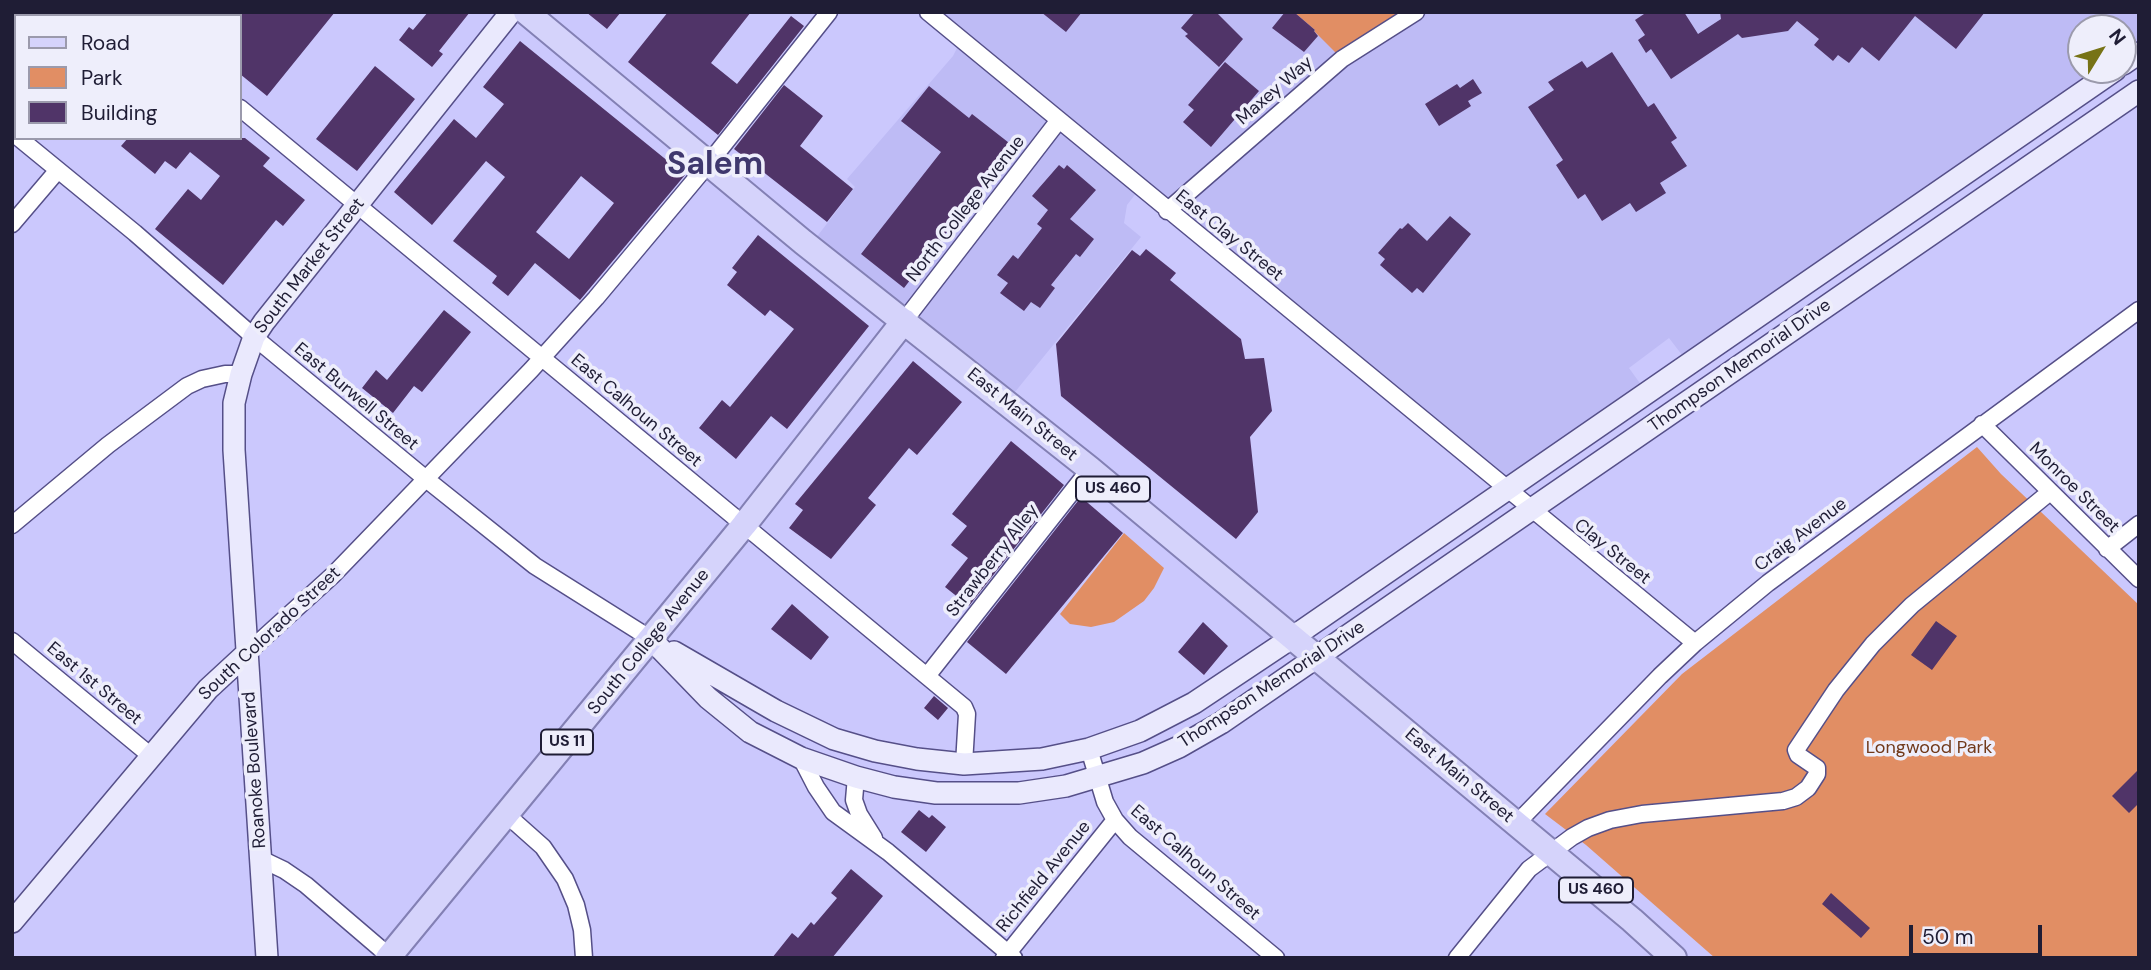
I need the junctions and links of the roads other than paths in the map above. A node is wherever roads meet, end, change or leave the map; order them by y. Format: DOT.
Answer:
graph roads {
  1 [pos="510,12"];
  2 [pos="526,12"];
  3 [pos="829,12"];
  4 [pos="928,12"];
  5 [pos="1416,12"];
  6 [pos="2095,84"];
  7 [pos="2139,91"];
  8 [pos="242,110"];
  9 [pos="1059,120"];
  10 [pos="21,140"];
  11 [pos="709,163"];
  12 [pos="58,170"];
  13 [pos="357,205"];
  14 [pos="1167,211"];
  15 [pos="12,224"];
  16 [pos="2139,310"];
  17 [pos="904,321"];
  18 [pos="254,337"];
  19 [pos="542,358"];
  20 [pos="241,374"];
  21 [pos="1982,424"];
  22 [pos="1090,469"];
  23 [pos="426,480"];
  24 [pos="1506,489"];
  25 [pos="2050,492"];
  26 [pos="1531,510"];
  27 [pos="2139,524"];
  28 [pos="12,525"];
  29 [pos="744,525"];
  30 [pos="2107,549"];
  31 [pos="2139,579"];
  32 [pos="1293,638"];
  33 [pos="651,639"];
  34 [pos="12,641"];
  35 [pos="1695,643"];
  36 [pos="247,653"];
  37 [pos="1317,657"];
  38 [pos="927,676"];
  39 [pos="1089,749"];
  40 [pos="151,756"];
  41 [pos="800,758"];
  42 [pos="964,764"];
  43 [pos="856,777"];
  44 [pos="1097,778"];
  45 [pos="507,815"];
  46 [pos="1115,820"];
  47 [pos="1516,824"];
  48 [pos="888,852"];
  49 [pos="1551,853"];
  50 [pos="261,859"];
  51 [pos="12,922"];
  52 [pos="1008,956"];
  53 [pos="388,957"];
  54 [pos="267,958"];
  55 [pos="584,958"];
  56 [pos="1276,958"];
  57 [pos="1457,958"];
  58 [pos="1674,958"];
  1 -- 13 [label="main road, South Market Street"];
  2 -- 11 [label="main road, East Main Street"];
  3 -- 11 [label="street, South Colorado Street"];
  4 -- 9 [label="street, East Clay Street"];
  5 -- 14 [label="street, Maxey Way"];
  6 -- 24 [label="main road, Thompson Memorial Drive"];
  7 -- 26 [label="main road, Thompson Memorial Drive"];
  8 -- 13 [label="street, East Calhoun Street"];
  9 -- 14 [label="street, East Clay Street"];
  9 -- 17 [label="street, North College Avenue"];
  10 -- 12 [label="street, East Burwell Street"];
  11 -- 17 [label="main road, East Main Street"];
  11 -- 19 [label="street, South Colorado Street"];
  12 -- 15 [label="street"];
  12 -- 18 [label="street, East Burwell Street"];
  13 -- 18 [label="main road, South Market Street"];
  13 -- 19 [label="street, East Calhoun Street"];
  14 -- 24 [label="street, East Clay Street"];
  16 -- 21 [label="street, Craig Avenue"];
  17 -- 22 [label="main road, East Main Street / US 460"];
  17 -- 29 [label="main road, South College Avenue / US 11"];
  18 -- 20 [label="main road, South Market Street"];
  18 -- 23 [label="street, East Burwell Street"];
  19 -- 23 [label="street, South Colorado Street"];
  19 -- 29 [label="street, East Calhoun Street"];
  20 -- 28 [label="street"];
  20 -- 36 [label="main road, Roanoke Boulevard"];
  21 -- 25 [label="street, Monroe Street"];
  21 -- 35 [label="street, Craig Avenue"];
  22 -- 32 [label="main road, East Main Street / US 460"];
  22 -- 38 [label="street, Strawberry Alley"];
  23 -- 33 [label="street, East Burwell Street"];
  23 -- 36 [label="street, South Colorado Street"];
  24 -- 26 [label="street, Clay Street"];
  24 -- 32 [label="main road, Thompson Memorial Drive"];
  25 -- 30 [label="street, Monroe Street"];
  25 -- 49 [label="street"];
  26 -- 35 [label="street, Clay Street"];
  26 -- 37 [label="main road, Thompson Memorial Drive"];
  27 -- 30 [label="street"];
  29 -- 33 [label="main road, South College Avenue / US 11"];
  29 -- 38 [label="street, East Calhoun Street"];
  30 -- 31 [label="street, Monroe Street"];
  32 -- 37 [label="main road, East Main Street / US 460"];
  32 -- 39 [label="main road, Thompson Memorial Drive"];
  33 -- 41 [label="main road, Thompson Memorial Drive"];
  33 -- 42 [label="main road, Thompson Memorial Drive"];
  33 -- 45 [label="main road, South College Avenue / US 11"];
  34 -- 40 [label="street, East 1st Street"];
  35 -- 47 [label="street, Craig Avenue"];
  36 -- 40 [label="main road, South Colorado Street"];
  36 -- 50 [label="main road, Roanoke Boulevard"];
  37 -- 44 [label="main road, Thompson Memorial Drive"];
  37 -- 47 [label="main road, East Main Street / US 460"];
  38 -- 42 [label="street, East Calhoun Street"];
  39 -- 42 [label="main road, Thompson Memorial Drive"];
  39 -- 44 [label="street, East Calhoun Street"];
  40 -- 51 [label="main road, South Colorado Street"];
  41 -- 43 [label="main road, Thompson Memorial Drive"];
  41 -- 48 [label="street"];
  43 -- 44 [label="main road, Thompson Memorial Drive"];
  43 -- 48 [label="street"];
  44 -- 46 [label="street, East Calhoun Street"];
  45 -- 53 [label="main road, South College Avenue / US 11"];
  45 -- 55 [label="street"];
  46 -- 52 [label="street, Richfield Avenue"];
  46 -- 56 [label="street, East Calhoun Street"];
  47 -- 49 [label="main road, East Main Street / US 460"];
  48 -- 52 [label="street"];
  49 -- 57 [label="street"];
  49 -- 58 [label="main road, East Main Street / US 460"];
  50 -- 53 [label="street"];
  50 -- 54 [label="main road, Roanoke Boulevard"];
}
